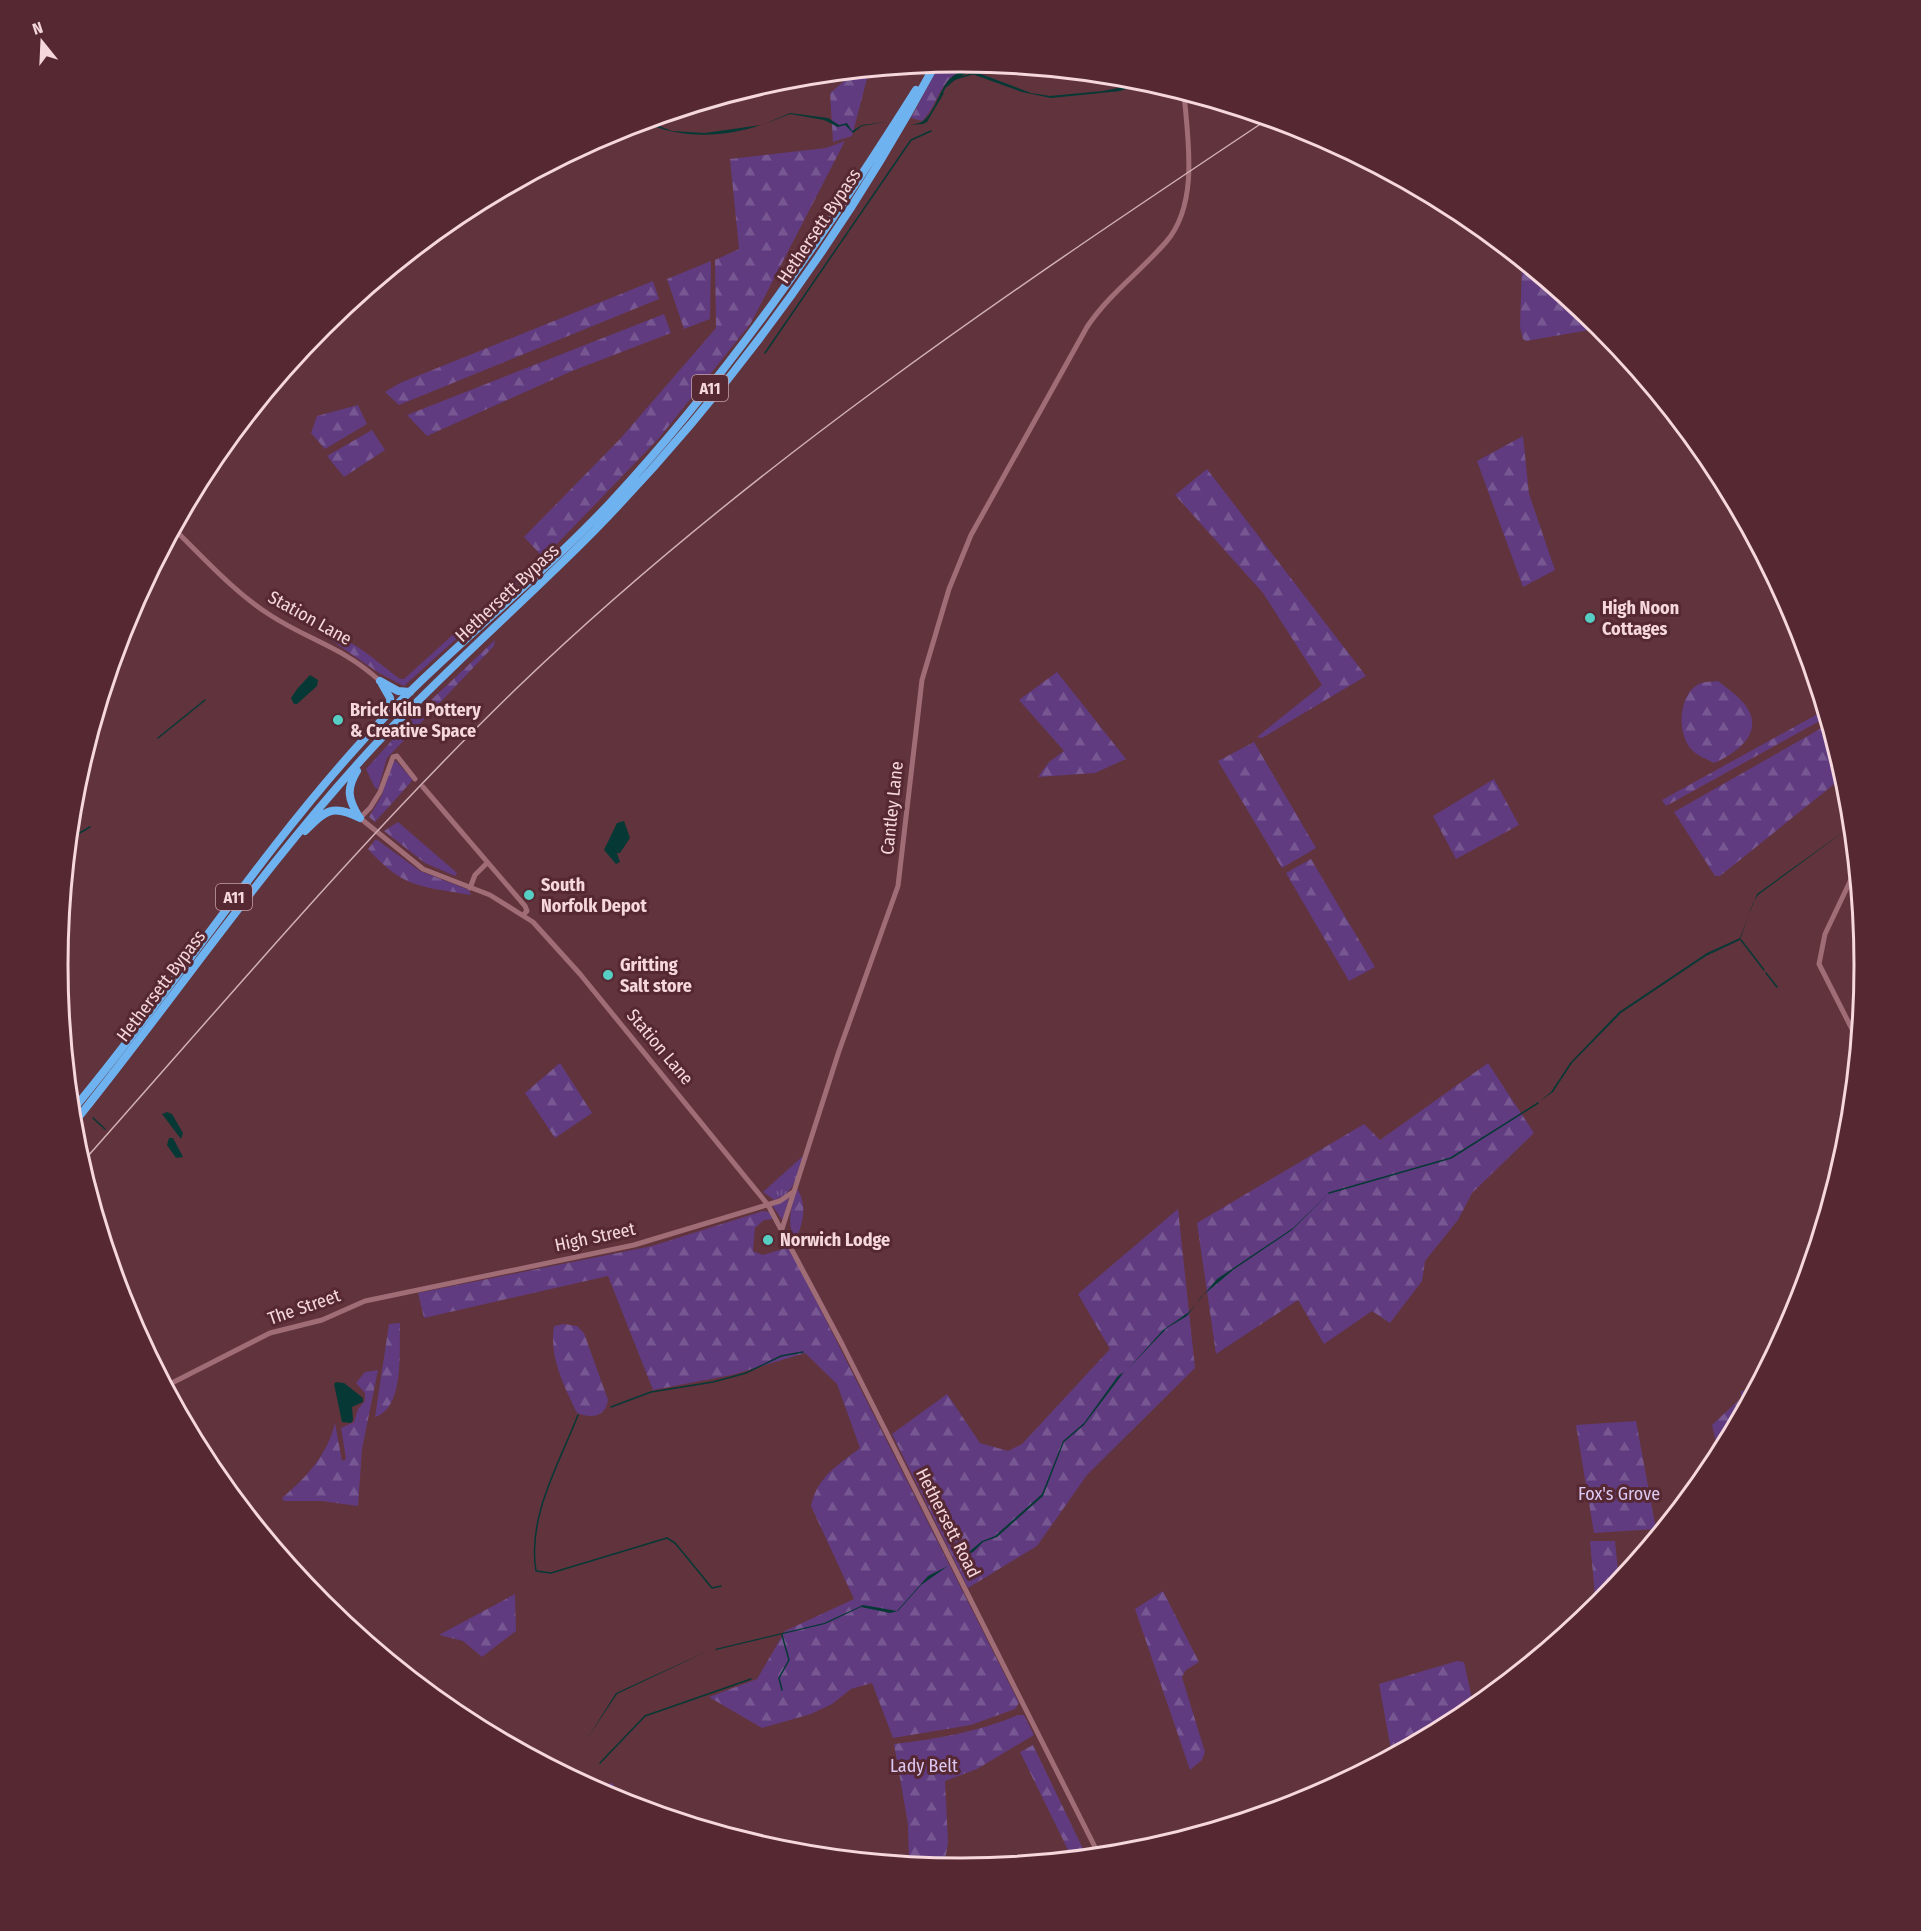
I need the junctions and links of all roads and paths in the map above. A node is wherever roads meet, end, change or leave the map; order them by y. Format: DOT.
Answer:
graph roads {
  1 [pos="924,73"];
  2 [pos="930,73"];
  3 [pos="1185,101"];
  4 [pos="179,535"];
  5 [pos="380,681"];
  6 [pos="410,692"];
  7 [pos="391,710"];
  8 [pos="373,747"];
  9 [pos="416,779"];
  10 [pos="423,787"];
  11 [pos="363,821"];
  12 [pos="283,851"];
  13 [pos="487,863"];
  14 [pos="1849,883"];
  15 [pos="470,888"];
  16 [pos="524,914"];
  17 [pos="1852,1029"];
  18 [pos="79,1103"];
  19 [pos="81,1114"];
  20 [pos="793,1192"];
  21 [pos="768,1205"];
  22 [pos="782,1229"];
  23 [pos="425,1288"];
  24 [pos="172,1383"];
  25 [pos="1095,1848"];
  1 -- 6 [label="highway, Hethersett Bypass / A11"];
  2 -- 8 [label="highway, Hethersett Bypass / A11"];
  3 -- 20 [label="street, Cantley Lane"];
  4 -- 5 [label="street, Station Lane"];
  5 -- 6 [label="highway"];
  5 -- 7 [label="highway"];
  6 -- 7 [label="highway, Hethersett Bypass / A11"];
  7 -- 18 [label="highway, Hethersett Bypass / A11"];
  8 -- 11 [label="highway, A11"];
  8 -- 12 [label="highway, Hethersett Bypass / A11"];
  9 -- 11 [label="street"];
  10 -- 13 [label="street, Station Lane"];
  11 -- 12 [label="highway, A11"];
  11 -- 15 [label="street, Station Lane"];
  12 -- 19 [label="highway, Hethersett Bypass / A11"];
  13 -- 15 [label="street"];
  13 -- 16 [label="street, Station Lane"];
  14 -- 17 [label="street"];
  15 -- 16 [label="street, Station Lane"];
  16 -- 21 [label="street, Station Lane"];
  20 -- 21 [label="street"];
  20 -- 22 [label="street, Cantley Lane"];
  21 -- 22 [label="street, Hethersett Road"];
  21 -- 23 [label="street, High Street"];
  22 -- 25 [label="street, Hethersett Road"];
  23 -- 24 [label="street, The Street"];
}
